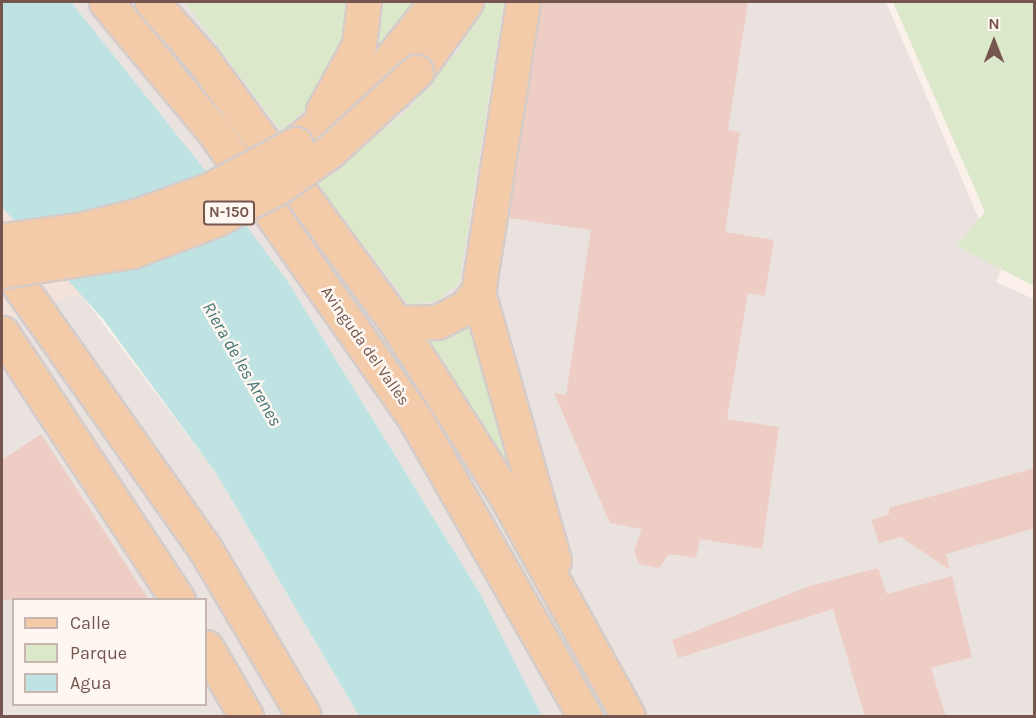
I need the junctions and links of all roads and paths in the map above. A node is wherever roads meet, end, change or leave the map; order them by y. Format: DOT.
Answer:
graph roads {
  1 [pos="106,2"];
  2 [pos="118,2"];
  3 [pos="152,2"];
  4 [pos="168,2"];
  5 [pos="364,2"];
  6 [pos="436,2"];
  7 [pos="466,2"];
  8 [pos="523,2"];
  9 [pos="203,60"];
  10 [pos="403,67"];
  11 [pos="173,80"];
  12 [pos="295,144"];
  13 [pos="2,240"];
  14 [pos="2,261"];
  15 [pos="2,271"];
  16 [pos="478,292"];
  17 [pos="396,322"];
  18 [pos="2,333"];
  19 [pos="561,591"];
  20 [pos="177,598"];
  21 [pos="207,648"];
  22 [pos="246,717"];
  23 [pos="304,717"];
  24 [pos="585,717"];
  25 [pos="628,717"];
  1 -- 11 [label="main road, Avinguda del Vallès"];
  2 -- 11 [label="main road"];
  3 -- 9 [label="main road"];
  4 -- 9 [label="main road"];
  5 -- 12 [label="main road"];
  6 -- 10 [label="main road, N-150"];
  7 -- 10 [label="main road, N-150"];
  8 -- 16 [label="main road"];
  9 -- 17 [label="main road"];
  10 -- 12 [label="main road, N-150"];
  10 -- 15 [label="main road, N-150, bridge"];
  11 -- 24 [label="main road, Avinguda del Vallès"];
  12 -- 13 [label="main road, N-150, bridge"];
  14 -- 23 [label="main road"];
  16 -- 17 [label="main road"];
  16 -- 19 [label="main road"];
  17 -- 19 [label="main road"];
  18 -- 20 [label="main road"];
  19 -- 25 [label="main road"];
  21 -- 22 [label="main road"];
}
